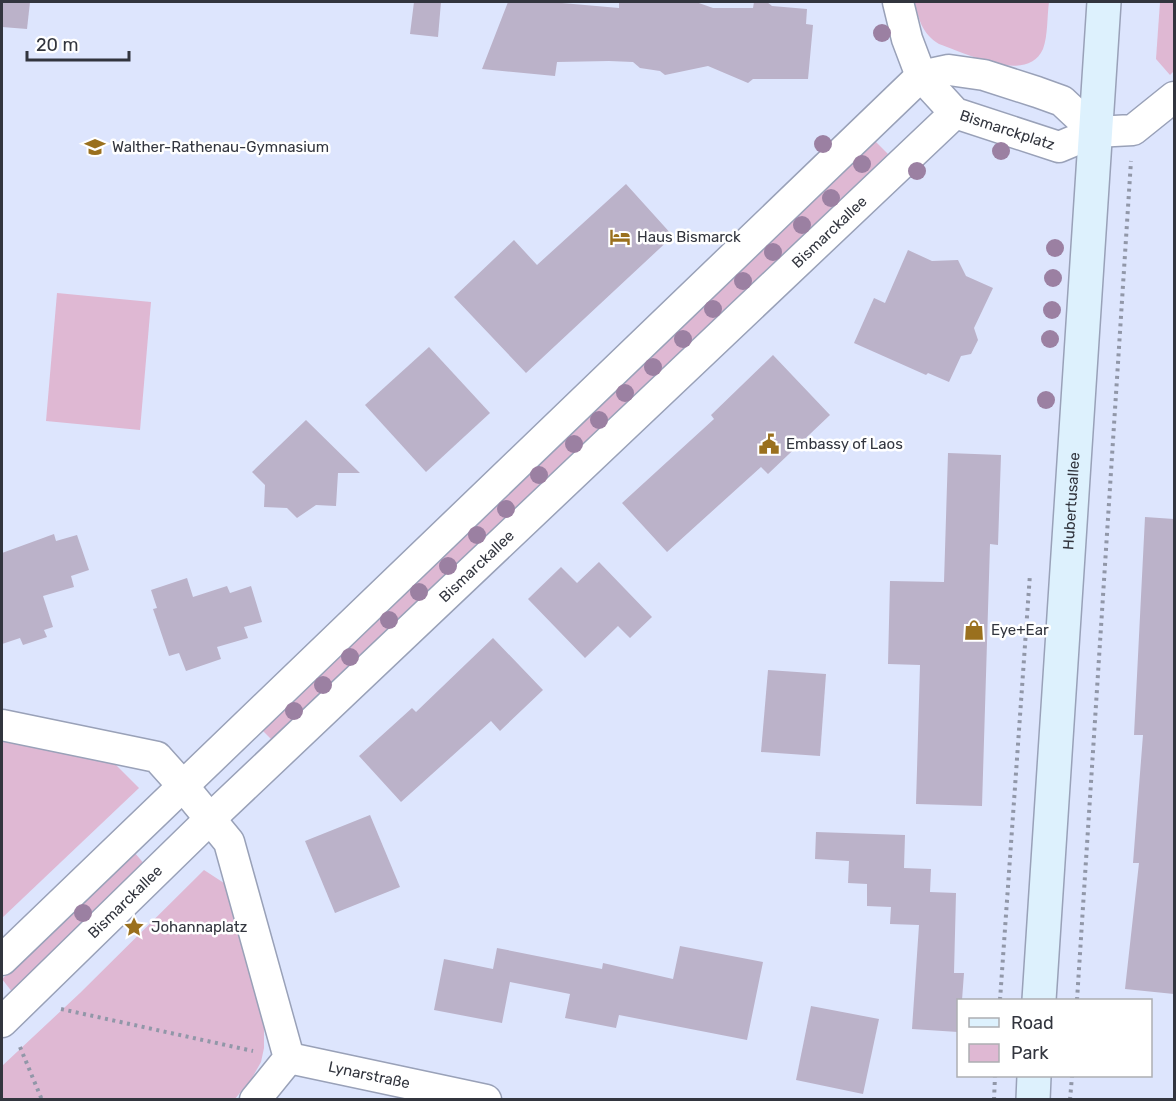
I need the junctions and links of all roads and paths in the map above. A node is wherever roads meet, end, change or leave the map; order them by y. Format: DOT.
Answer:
graph roads {
  1 [pos="898,2"];
  2 [pos="1104,2"];
  3 [pos="921,76"];
  4 [pos="1174,97"];
  5 [pos="955,113"];
  6 [pos="1095,132"];
  7 [pos="1129,202"];
  8 [pos="1030,563"];
  9 [pos="2,725"];
  10 [pos="183,786"];
  11 [pos="210,819"];
  12 [pos="2,960"];
  13 [pos="1000,999"];
  14 [pos="1039,999"];
  15 [pos="1077,999"];
  16 [pos="56,1008"];
  17 [pos="10,1033"];
  18 [pos="289,1059"];
  19 [pos="995,1077"];
  20 [pos="1034,1077"];
  21 [pos="1072,1077"];
  22 [pos="42,1100"];
  23 [pos="255,1100"];
  24 [pos="486,1100"];
  25 [pos="994,1100"];
  26 [pos="1033,1100"];
  27 [pos="1070,1100"];
  1 -- 3 [label="street, Bismarckplatz"];
  2 -- 6 [label="main road, Hubertusallee"];
  3 -- 5 [label="street, Bismarckplatz"];
  3 -- 6 [label="street"];
  3 -- 10 [label="street"];
  4 -- 6 [label="street, Bismarckplatz"];
  5 -- 6 [label="street, Bismarckplatz"];
  5 -- 11 [label="street, Bismarckallee"];
  6 -- 14 [label="main road, Hubertusallee"];
  7 -- 15 [label="path"];
  8 -- 13 [label="path"];
  9 -- 10 [label="street"];
  10 -- 11 [label="street"];
  10 -- 12 [label="street"];
  11 -- 17 [label="street, Bismarckallee"];
  11 -- 18 [label="street"];
  16 -- 18 [label="path"];
  17 -- 22 [label="path"];
  18 -- 23 [label="street"];
  18 -- 24 [label="street, Lynarstraße"];
  19 -- 25 [label="path"];
  20 -- 26 [label="main road"];
  21 -- 27 [label="path"];
}
